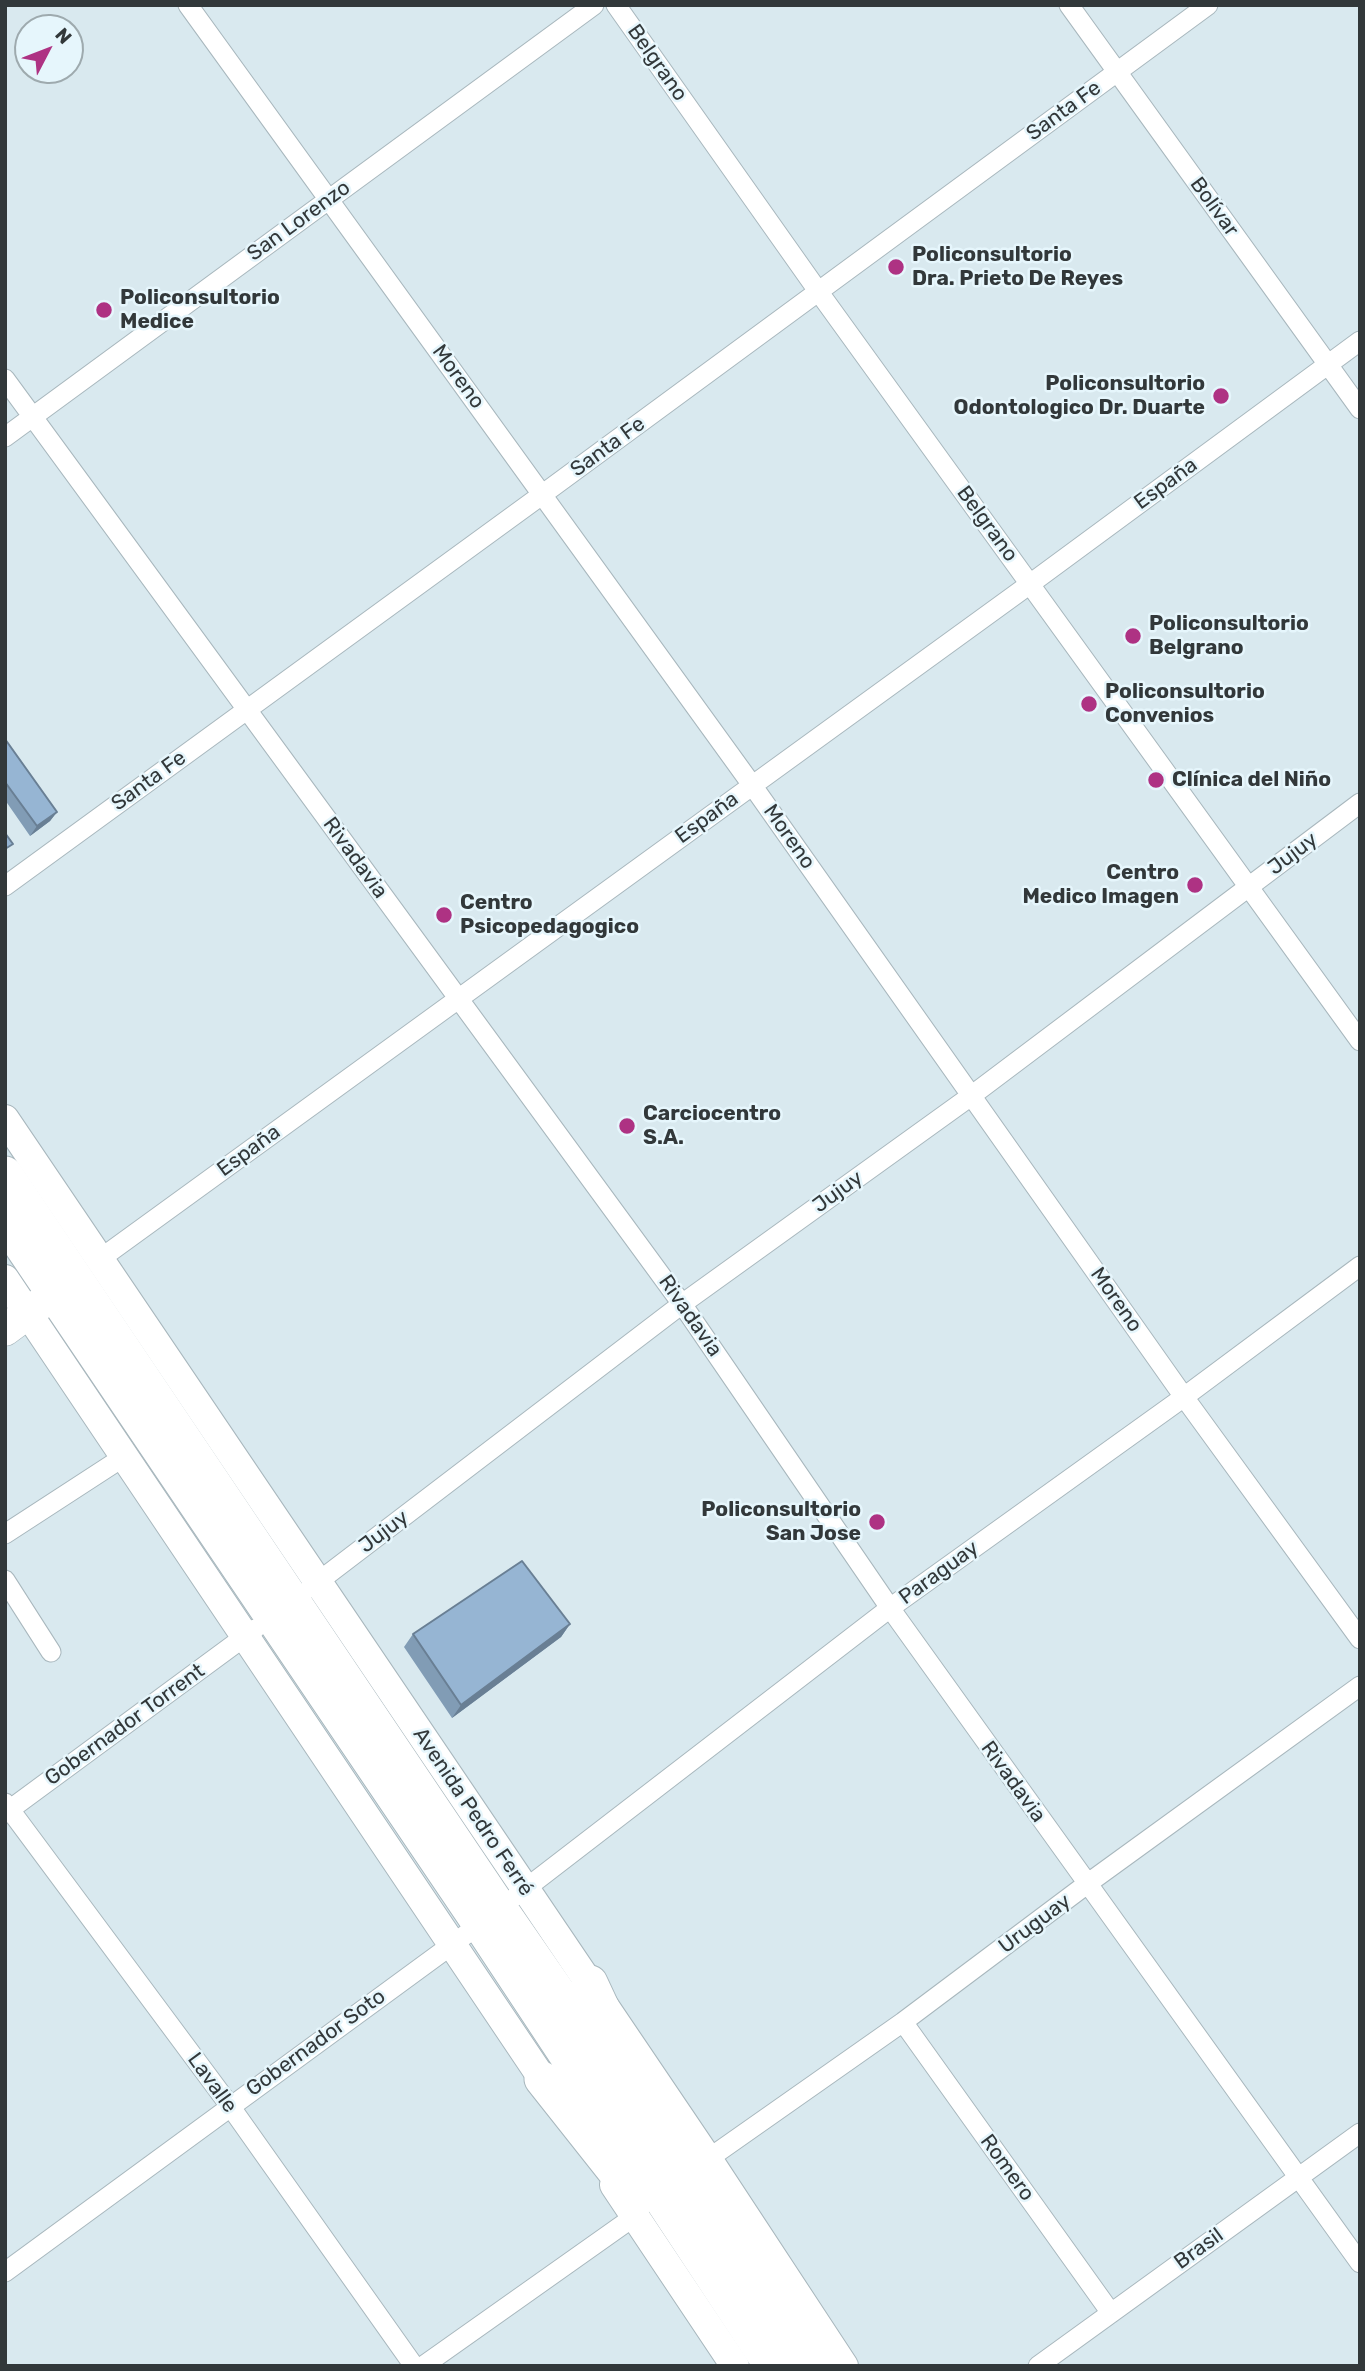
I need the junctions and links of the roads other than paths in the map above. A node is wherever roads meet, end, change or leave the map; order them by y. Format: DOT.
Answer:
graph roads {
  1 [pos="188,5"];
  2 [pos="594,5"];
  3 [pos="616,5"];
  4 [pos="1069,5"];
  5 [pos="1208,5"];
  6 [pos="1117,72"];
  7 [pos="328,199"];
  8 [pos="818,291"];
  9 [pos="1360,341"];
  10 [pos="1328,365"];
  11 [pos="5,379"];
  12 [pos="1360,409"];
  13 [pos="33,417"];
  14 [pos="5,437"];
  15 [pos="543,494"];
  16 [pos="1030,584"];
  17 [pos="246,710"];
  18 [pos="752,785"];
  19 [pos="1360,803"];
  20 [pos="5,886"];
  21 [pos="1250,887"];
  22 [pos="458,999"];
  23 [pos="1360,1041"];
  24 [pos="971,1096"];
  25 [pos="5,1119"];
  26 [pos="5,1174"];
  27 [pos="5,1221"];
  28 [pos="1360,1266"];
  29 [pos="5,1279"];
  30 [pos="53,1295"];
  31 [pos="682,1304"];
  32 [pos="1184,1397"];
  33 [pos="125,1456"];
  34 [pos="5,1534"];
  35 [pos="5,1580"];
  36 [pos="890,1608"];
  37 [pos="281,1610"];
  38 [pos="1360,1639"];
  39 [pos="51,1652"];
  40 [pos="1360,1686"];
  41 [pos="7,1809"];
  42 [pos="1087,1884"];
  43 [pos="502,1907"];
  44 [pos="452,1944"];
  45 [pos="590,1983"];
  46 [pos="903,2022"];
  47 [pos="542,2079"];
  48 [pos="230,2106"];
  49 [pos="1360,2133"];
  50 [pos="708,2159"];
  51 [pos="1299,2177"];
  52 [pos="703,2202"];
  53 [pos="635,2216"];
  54 [pos="1360,2263"];
  55 [pos="5,2272"];
  56 [pos="1111,2313"];
  57 [pos="757,2361"];
  58 [pos="414,2366"];
  59 [pos="423,2366"];
  60 [pos="810,2366"];
  61 [pos="844,2366"];
  62 [pos="1038,2366"];
  1 -- 7 [label="street, Moreno"];
  2 -- 7 [label="street, San Lorenzo"];
  3 -- 8 [label="street, Belgrano"];
  4 -- 6 [label="street, Bolívar"];
  5 -- 6 [label="street, Santa Fe"];
  6 -- 8 [label="street, Santa Fe"];
  6 -- 10 [label="street, Bolívar"];
  7 -- 13 [label="street, San Lorenzo"];
  7 -- 15 [label="street, Moreno"];
  8 -- 15 [label="street, Santa Fe"];
  8 -- 16 [label="street, Belgrano"];
  9 -- 10 [label="street, España"];
  10 -- 12 [label="street, Bolívar"];
  10 -- 16 [label="street, España"];
  11 -- 13 [label="street, Rivadavia"];
  13 -- 14 [label="street, San Lorenzo"];
  13 -- 17 [label="street, Rivadavia"];
  15 -- 17 [label="street, Santa Fe"];
  15 -- 18 [label="street, Moreno"];
  16 -- 18 [label="street, España"];
  16 -- 21 [label="street, Belgrano"];
  17 -- 20 [label="street, Santa Fe"];
  17 -- 22 [label="street, Rivadavia"];
  18 -- 22 [label="street, España"];
  18 -- 24 [label="street, Moreno"];
  19 -- 21 [label="street, Jujuy"];
  21 -- 23 [label="street, Belgrano"];
  21 -- 24 [label="street, Jujuy"];
  22 -- 30 [label="street, España"];
  22 -- 31 [label="street, Rivadavia"];
  24 -- 31 [label="street, Jujuy"];
  24 -- 32 [label="street, Moreno"];
  25 -- 30 [label="main road"];
  26 -- 30 [label="highway"];
  27 -- 30 [label="highway"];
  28 -- 32 [label="street, Paraguay"];
  29 -- 30 [label="main road"];
  30 -- 33 [label="main road, Avenida Pedro Ferré"];
  30 -- 37 [label="highway, Avenida Pedro Ferré"];
  30 -- 37 [label="main road, Avenida Pedro Ferré"];
  31 -- 36 [label="street, Rivadavia"];
  31 -- 37 [label="street, Jujuy"];
  32 -- 36 [label="street, Paraguay"];
  32 -- 38 [label="street, Moreno"];
  33 -- 34 [label="street"];
  33 -- 37 [label="main road, Avenida Pedro Ferré"];
  35 -- 39 [label="street"];
  36 -- 42 [label="street, Rivadavia"];
  36 -- 43 [label="street, Paraguay"];
  37 -- 41 [label="street, Gobernador Torrent"];
  37 -- 43 [label="highway, Avenida Pedro Ferré"];
  37 -- 43 [label="main road, Avenida Pedro Ferré"];
  37 -- 44 [label="main road, Avenida Pedro Ferré"];
  40 -- 42 [label="street, Uruguay"];
  41 -- 48 [label="street, Lavalle"];
  42 -- 46 [label="street, Uruguay"];
  42 -- 51 [label="street, Rivadavia"];
  43 -- 44 [label="street, Gobernador Soto"];
  43 -- 45 [label="main road, Avenida Pedro Ferré"];
  43 -- 52 [label="highway, Avenida Pedro Ferré"];
  43 -- 57 [label="highway, Avenida Pedro Ferré"];
  44 -- 47 [label="main road, Avenida Pedro Ferré"];
  44 -- 48 [label="street, Gobernador Soto"];
  45 -- 50 [label="main road, Avenida Pedro Ferré"];
  45 -- 52 [label="highway"];
  46 -- 50 [label="street, Uruguay"];
  46 -- 56 [label="street, Romero"];
  47 -- 53 [label="main road, Avenida Pedro Ferré"];
  47 -- 57 [label="highway"];
  48 -- 55 [label="street, Gobernador Soto"];
  48 -- 58 [label="street, Lavalle"];
  49 -- 51 [label="street, Brasil"];
  50 -- 61 [label="main road, Avenida Pedro Ferré"];
  51 -- 54 [label="street, Rivadavia"];
  51 -- 56 [label="street, Brasil"];
  52 -- 60 [label="highway, Avenida Pedro Ferré"];
  53 -- 57 [label="main road, Avenida Pedro Ferré"];
  53 -- 59 [label="street"];
  56 -- 62 [label="street, Brasil"];
}
